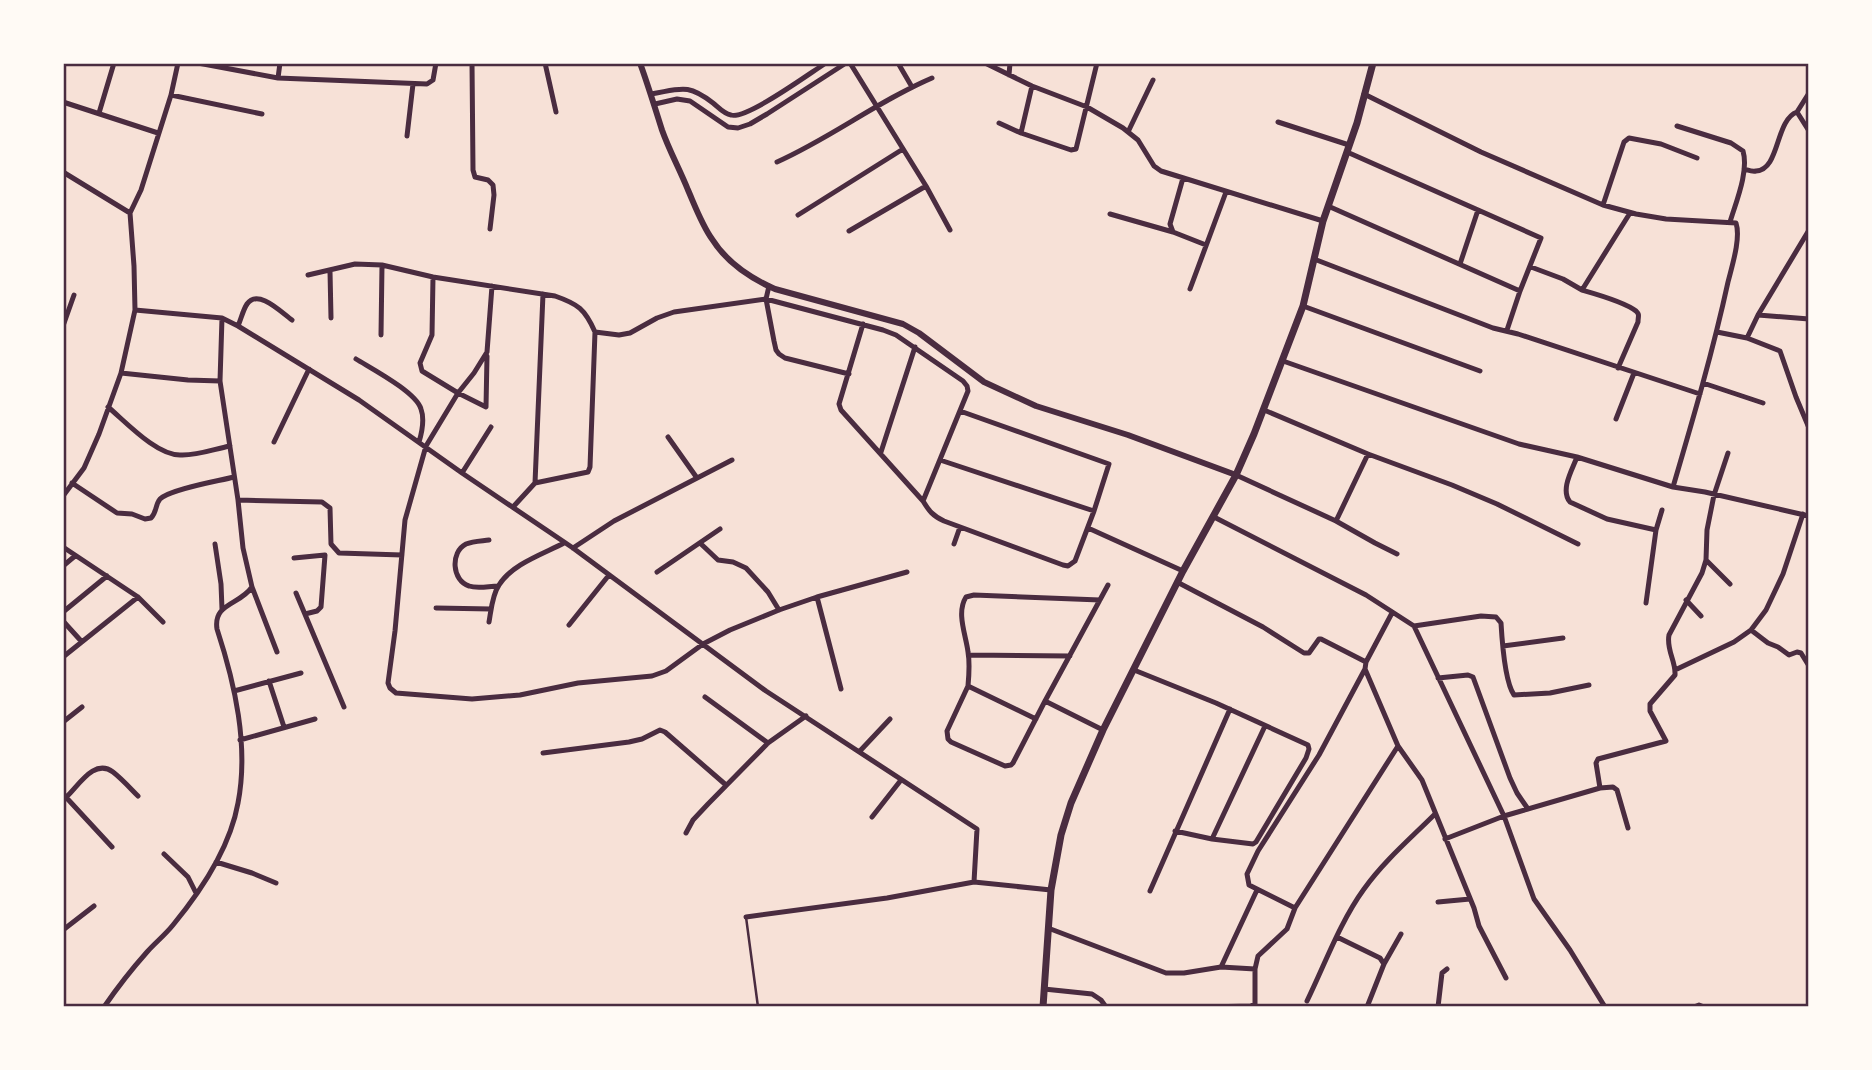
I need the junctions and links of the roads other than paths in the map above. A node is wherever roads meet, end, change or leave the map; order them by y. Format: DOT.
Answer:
graph roads {
  1 [pos="114,63"];
  2 [pos="177,63"];
  3 [pos="198,63"];
  4 [pos="280,63"];
  5 [pos="436,63"];
  6 [pos="472,63"];
  7 [pos="545,63"];
  8 [pos="639,63"];
  9 [pos="826,63"];
  10 [pos="848,63"];
  11 [pos="898,63"];
  12 [pos="985,63"];
  13 [pos="1010,63"];
  14 [pos="1097,63"];
  15 [pos="1373,63"];
  16 [pos="1009,75"];
  17 [pos="278,78"];
  18 [pos="932,78"];
  19 [pos="1153,80"];
  20 [pos="413,84"];
  21 [pos="1032,86"];
  22 [pos="912,87"];
  23 [pos="1809,93"];
  24 [pos="651,94"];
  25 [pos="1364,94"];
  26 [pos="171,95"];
  27 [pos="63,102"];
  28 [pos="655,104"];
  29 [pos="877,106"];
  30 [pos="1087,107"];
  31 [pos="556,112"];
  32 [pos="99,113"];
  33 [pos="1797,113"];
  34 [pos="262,114"];
  35 [pos="1278,122"];
  36 [pos="999,123"];
  37 [pos="1677,126"];
  38 [pos="1809,131"];
  39 [pos="1128,132"];
  40 [pos="158,133"];
  41 [pos="1021,133"];
  42 [pos="407,136"];
  43 [pos="1348,148"];
  44 [pos="903,149"];
  45 [pos="1697,158"];
  46 [pos="777,162"];
  47 [pos="1744,169"];
  48 [pos="63,172"];
  49 [pos="1183,178"];
  50 [pos="926,186"];
  51 [pos="1226,192"];
  52 [pos="1603,205"];
  53 [pos="1328,206"];
  54 [pos="1478,210"];
  55 [pos="130,213"];
  56 [pos="1630,213"];
  57 [pos="1111,214"];
  58 [pos="798,215"];
  59 [pos="1324,221"];
  60 [pos="1730,222"];
  61 [pos="490,229"];
  62 [pos="950,230"];
  63 [pos="1809,230"];
  64 [pos="849,231"];
  65 [pos="1173,232"];
  66 [pos="1206,245"];
  67 [pos="1314,259"];
  68 [pos="1460,264"];
  69 [pos="382,265"];
  70 [pos="1531,267"];
  71 [pos="330,271"];
  72 [pos="308,275"];
  73 [pos="433,278"];
  74 [pos="492,286"];
  75 [pos="769,286"];
  76 [pos="1190,289"];
  77 [pos="1520,290"];
  78 [pos="1582,290"];
  79 [pos="543,294"];
  80 [pos="74,295"];
  81 [pos="766,299"];
  82 [pos="1303,306"];
  83 [pos="135,310"];
  84 [pos="1758,315"];
  85 [pos="222,318"];
  86 [pos="331,318"];
  87 [pos="1809,319"];
  88 [pos="292,320"];
  89 [pos="863,324"];
  90 [pos="63,326"];
  91 [pos="238,326"];
  92 [pos="1507,330"];
  93 [pos="595,332"];
  94 [pos="1717,332"];
  95 [pos="381,335"];
  96 [pos="1747,338"];
  97 [pos="915,347"];
  98 [pos="487,352"];
  99 [pos="356,359"];
  100 [pos="1283,360"];
  101 [pos="1618,368"];
  102 [pos="309,369"];
  103 [pos="1480,372"];
  104 [pos="121,373"];
  105 [pos="1634,373"];
  106 [pos="849,374"];
  107 [pos="220,381"];
  108 [pos="1703,383"];
  109 [pos="458,393"];
  110 [pos="1700,394"];
  111 [pos="1763,403"];
  112 [pos="108,407"];
  113 [pos="1264,410"];
  114 [pos="960,411"];
  115 [pos="1616,419"];
  116 [pos="491,427"];
  117 [pos="1809,428"];
  118 [pos="668,437"];
  119 [pos="274,442"];
  120 [pos="419,442"];
  121 [pos="230,446"];
  122 [pos="426,446"];
  123 [pos="881,452"];
  124 [pos="1728,453"];
  125 [pos="1368,454"];
  126 [pos="1577,457"];
  127 [pos="732,460"];
  128 [pos="940,460"];
  129 [pos="462,473"];
  130 [pos="1236,475"];
  131 [pos="234,477"];
  132 [pos="697,478"];
  133 [pos="535,483"];
  134 [pos="72,484"];
  135 [pos="1674,488"];
  136 [pos="63,495"];
  137 [pos="1714,495"];
  138 [pos="238,500"];
  139 [pos="923,501"];
  140 [pos="513,507"];
  141 [pos="1662,510"];
  142 [pos="1094,512"];
  143 [pos="1806,515"];
  144 [pos="1213,517"];
  145 [pos="1336,521"];
  146 [pos="960,527"];
  147 [pos="1088,528"];
  148 [pos="720,529"];
  149 [pos="1656,530"];
  150 [pos="489,541"];
  151 [pos="564,543"];
  152 [pos="700,543"];
  153 [pos="215,544"];
  154 [pos="954,544"];
  155 [pos="1578,544"];
  156 [pos="63,547"];
  157 [pos="333,547"];
  158 [pos="573,548"];
  159 [pos="1397,554"];
  160 [pos="326,555"];
  161 [pos="402,555"];
  162 [pos="75,556"];
  163 [pos="294,558"];
  164 [pos="1706,560"];
  165 [pos="63,566"];
  166 [pos="1183,571"];
  167 [pos="657,572"];
  168 [pos="907,572"];
  169 [pos="609,575"];
  170 [pos="107,576"];
  171 [pos="1177,582"];
  172 [pos="1730,584"];
  173 [pos="1108,585"];
  174 [pos="498,586"];
  175 [pos="252,587"];
  176 [pos="296,593"];
  177 [pos="138,597"];
  178 [pos="817,597"];
  179 [pos="1100,600"];
  180 [pos="1686,600"];
  181 [pos="1646,603"];
  182 [pos="436,608"];
  183 [pos="222,609"];
  184 [pos="491,609"];
  185 [pos="779,610"];
  186 [pos="63,612"];
  187 [pos="1392,613"];
  188 [pos="305,614"];
  189 [pos="1701,616"];
  190 [pos="63,621"];
  191 [pos="163,622"];
  192 [pos="489,622"];
  193 [pos="569,625"];
  194 [pos="1414,626"];
  195 [pos="1751,630"];
  196 [pos="1563,638"];
  197 [pos="82,642"];
  198 [pos="703,644"];
  199 [pos="1503,646"];
  200 [pos="277,653"];
  201 [pos="969,655"];
  202 [pos="1070,656"];
  203 [pos="63,657"];
  204 [pos="1366,666"];
  205 [pos="1809,666"];
  206 [pos="1134,670"];
  207 [pos="1675,670"];
  208 [pos="301,673"];
  209 [pos="1438,678"];
  210 [pos="270,681"];
  211 [pos="1589,685"];
  212 [pos="968,686"];
  213 [pos="841,689"];
  214 [pos="234,691"];
  215 [pos="705,697"];
  216 [pos="1045,701"];
  217 [pos="82,707"];
  218 [pos="344,707"];
  219 [pos="1230,709"];
  220 [pos="806,716"];
  221 [pos="314,719"];
  222 [pos="890,719"];
  223 [pos="1036,719"];
  224 [pos="63,722"];
  225 [pos="1265,726"];
  226 [pos="284,727"];
  227 [pos="1103,730"];
  228 [pos="240,740"];
  229 [pos="768,743"];
  230 [pos="1398,746"];
  231 [pos="859,752"];
  232 [pos="543,753"];
  233 [pos="901,780"];
  234 [pos="726,785"];
  235 [pos="1600,788"];
  236 [pos="138,796"];
  237 [pos="64,797"];
  238 [pos="1528,809"];
  239 [pos="1435,814"];
  240 [pos="1504,816"];
  241 [pos="872,817"];
  242 [pos="1628,828"];
  243 [pos="1175,831"];
  244 [pos="686,833"];
  245 [pos="1212,839"];
  246 [pos="1446,839"];
  247 [pos="112,847"];
  248 [pos="164,854"];
  249 [pos="216,862"];
  250 [pos="276,883"];
  251 [pos="974,883"];
  252 [pos="1051,890"];
  253 [pos="1257,890"];
  254 [pos="1150,891"];
  255 [pos="196,893"];
  256 [pos="1470,899"];
  257 [pos="1438,902"];
  258 [pos="94,906"];
  259 [pos="1295,908"];
  260 [pos="747,917"];
  261 [pos="1048,928"];
  262 [pos="63,930"];
  263 [pos="1401,933"];
  264 [pos="1338,937"];
  265 [pos="1384,964"];
  266 [pos="1221,967"];
  267 [pos="1255,969"];
  268 [pos="1447,969"];
  269 [pos="1506,978"];
  270 [pos="1044,989"];
  271 [pos="1307,1001"];
  272 [pos="1255,1006"];
  273 [pos="104,1007"];
  274 [pos="758,1007"];
  275 [pos="1043,1007"];
  276 [pos="1106,1007"];
  277 [pos="1205,1007"];
  278 [pos="1367,1007"];
  279 [pos="1438,1007"];
  280 [pos="1605,1007"];
  281 [pos="1694,1007"];
  282 [pos="1704,1007"];
  1 -- 32 [label="street"];
  2 -- 26 [label="street"];
  3 -- 17 [label="street"];
  4 -- 17 [label="street"];
  5 -- 20 [label="street"];
  6 -- 61 [label="street"];
  7 -- 31 [label="street"];
  8 -- 24 [label="street"];
  9 -- 24 [label="street"];
  10 -- 28 [label="street"];
  10 -- 29 [label="street"];
  11 -- 22 [label="street"];
  12 -- 16 [label="street"];
  13 -- 16 [label="street"];
  14 -- 30 [label="street"];
  15 -- 25 [label="main road"];
  16 -- 21 [label="street"];
  17 -- 20 [label="street"];
  18 -- 22 [label="street"];
  19 -- 39 [label="street"];
  20 -- 42 [label="street"];
  21 -- 30 [label="street"];
  21 -- 41 [label="street"];
  22 -- 29 [label="street"];
  23 -- 33 [label="street"];
  24 -- 28 [label="street"];
  25 -- 43 [label="main road"];
  25 -- 52 [label="street"];
  26 -- 34 [label="street"];
  26 -- 40 [label="street"];
  27 -- 32 [label="street"];
  28 -- 75 [label="street"];
  29 -- 44 [label="street"];
  29 -- 46 [label="street"];
  30 -- 39 [label="street"];
  30 -- 41 [label="street"];
  32 -- 40 [label="street"];
  33 -- 38 [label="street"];
  33 -- 47 [label="street"];
  35 -- 43 [label="street"];
  36 -- 41 [label="street"];
  37 -- 47 [label="street"];
  39 -- 49 [label="street"];
  40 -- 55 [label="street"];
  43 -- 53 [label="main road"];
  43 -- 54 [label="street"];
  44 -- 50 [label="street"];
  44 -- 58 [label="street"];
  45 -- 52 [label="street"];
  47 -- 60 [label="street"];
  48 -- 55 [label="street"];
  49 -- 51 [label="street"];
  49 -- 65 [label="street"];
  50 -- 62 [label="street"];
  50 -- 64 [label="street"];
  51 -- 59 [label="street"];
  51 -- 66 [label="street"];
  52 -- 56 [label="street"];
  53 -- 59 [label="main road"];
  53 -- 68 [label="street"];
  54 -- 68 [label="street"];
  54 -- 70 [label="street"];
  55 -- 83 [label="street"];
  56 -- 60 [label="street"];
  56 -- 78 [label="street"];
  57 -- 65 [label="street"];
  59 -- 67 [label="main road"];
  60 -- 94 [label="street"];
  63 -- 84 [label="street"];
  65 -- 66 [label="street"];
  66 -- 76 [label="street"];
  67 -- 82 [label="main road"];
  67 -- 92 [label="street"];
  68 -- 77 [label="street"];
  69 -- 71 [label="street"];
  69 -- 73 [label="street"];
  69 -- 95 [label="street"];
  70 -- 77 [label="street"];
  70 -- 78 [label="street"];
  71 -- 72 [label="street"];
  71 -- 86 [label="street"];
  73 -- 74 [label="street"];
  73 -- 109 [label="street"];
  74 -- 79 [label="street"];
  74 -- 98 [label="street"];
  75 -- 81 [label="street"];
  75 -- 130 [label="street"];
  77 -- 92 [label="street"];
  78 -- 101 [label="street"];
  79 -- 93 [label="street"];
  79 -- 133 [label="street"];
  80 -- 90 [label="street"];
  81 -- 89 [label="street"];
  81 -- 93 [label="street"];
  81 -- 106 [label="street"];
  82 -- 100 [label="main road"];
  82 -- 103 [label="street"];
  83 -- 85 [label="street"];
  83 -- 104 [label="street"];
  84 -- 87 [label="street"];
  84 -- 96 [label="street"];
  85 -- 91 [label="street"];
  85 -- 107 [label="street"];
  88 -- 91 [label="street"];
  89 -- 97 [label="street"];
  89 -- 106 [label="street"];
  91 -- 102 [label="street"];
  92 -- 101 [label="street"];
  93 -- 133 [label="street"];
  94 -- 96 [label="street"];
  94 -- 108 [label="street"];
  96 -- 117 [label="street"];
  97 -- 114 [label="street"];
  97 -- 123 [label="street"];
  98 -- 109 [label="street"];
  98 -- 109 [label="street"];
  99 -- 120 [label="street"];
  100 -- 113 [label="main road"];
  100 -- 126 [label="street"];
  101 -- 105 [label="street"];
  102 -- 119 [label="street"];
  102 -- 120 [label="street"];
  104 -- 107 [label="street"];
  104 -- 112 [label="street"];
  105 -- 110 [label="street"];
  105 -- 115 [label="street"];
  106 -- 123 [label="street"];
  107 -- 121 [label="street"];
  108 -- 110 [label="street"];
  108 -- 111 [label="street"];
  109 -- 122 [label="street"];
  110 -- 135 [label="street"];
  112 -- 121 [label="street"];
  112 -- 134 [label="street"];
  113 -- 125 [label="street"];
  113 -- 130 [label="main road"];
  114 -- 128 [label="street"];
  114 -- 142 [label="street"];
  116 -- 129 [label="street"];
  118 -- 132 [label="street"];
  120 -- 122 [label="street"];
  121 -- 131 [label="street"];
  122 -- 129 [label="street"];
  122 -- 161 [label="street"];
  123 -- 139 [label="street"];
  124 -- 137 [label="street"];
  125 -- 145 [label="street"];
  125 -- 155 [label="street"];
  126 -- 135 [label="street"];
  126 -- 149 [label="street"];
  127 -- 132 [label="street"];
  128 -- 139 [label="street"];
  128 -- 142 [label="street"];
  129 -- 140 [label="street"];
  130 -- 144 [label="main road"];
  130 -- 145 [label="street"];
  131 -- 134 [label="street"];
  131 -- 138 [label="street"];
  132 -- 158 [label="street"];
  133 -- 140 [label="street"];
  134 -- 136 [label="street"];
  135 -- 137 [label="street"];
  137 -- 143 [label="street"];
  137 -- 164 [label="street"];
  138 -- 157 [label="street"];
  138 -- 175 [label="street"];
  139 -- 146 [label="street"];
  140 -- 151 [label="street"];
  141 -- 149 [label="street"];
  142 -- 147 [label="street"];
  143 -- 195 [label="street"];
  144 -- 166 [label="main road"];
  144 -- 187 [label="street"];
  145 -- 159 [label="street"];
  146 -- 147 [label="street"];
  146 -- 154 [label="street"];
  147 -- 166 [label="street"];
  148 -- 152 [label="street"];
  149 -- 181 [label="street"];
  150 -- 174 [label="street"];
  151 -- 158 [label="street"];
  151 -- 174 [label="street"];
  152 -- 167 [label="street"];
  152 -- 185 [label="street"];
  153 -- 183 [label="street"];
  156 -- 162 [label="street"];
  157 -- 160 [label="street"];
  157 -- 161 [label="street"];
  158 -- 169 [label="street"];
  160 -- 163 [label="street"];
  160 -- 188 [label="street"];
  161 -- 198 [label="street"];
  162 -- 165 [label="street"];
  162 -- 170 [label="street"];
  164 -- 172 [label="street"];
  164 -- 180 [label="street"];
  166 -- 171 [label="main road"];
  168 -- 178 [label="street"];
  169 -- 193 [label="street"];
  169 -- 198 [label="street"];
  170 -- 177 [label="street"];
  170 -- 186 [label="street"];
  171 -- 204 [label="street"];
  171 -- 206 [label="main road"];
  173 -- 179 [label="street"];
  174 -- 184 [label="street"];
  175 -- 183 [label="street"];
  175 -- 200 [label="street"];
  176 -- 188 [label="street"];
  177 -- 191 [label="street"];
  177 -- 197 [label="street"];
  178 -- 185 [label="street"];
  178 -- 213 [label="street"];
  179 -- 201 [label="street"];
  179 -- 202 [label="street"];
  180 -- 189 [label="street"];
  180 -- 207 [label="street"];
  182 -- 184 [label="street"];
  183 -- 214 [label="street"];
  184 -- 192 [label="street"];
  185 -- 198 [label="street"];
  187 -- 194 [label="street"];
  187 -- 204 [label="street"];
  188 -- 218 [label="street"];
  190 -- 197 [label="street"];
  194 -- 199 [label="street"];
  194 -- 209 [label="street"];
  195 -- 205 [label="street"];
  195 -- 207 [label="street"];
  196 -- 199 [label="street"];
  197 -- 203 [label="street"];
  198 -- 220 [label="street"];
  199 -- 211 [label="street"];
  201 -- 202 [label="street"];
  201 -- 212 [label="street"];
  202 -- 216 [label="street"];
  204 -- 230 [label="street"];
  204 -- 253 [label="street"];
  206 -- 219 [label="street"];
  206 -- 227 [label="main road"];
  207 -- 235 [label="street"];
  208 -- 210 [label="street"];
  209 -- 238 [label="street"];
  209 -- 240 [label="street"];
  210 -- 214 [label="street"];
  210 -- 226 [label="street"];
  212 -- 223 [label="street"];
  212 -- 223 [label="street"];
  214 -- 228 [label="street"];
  215 -- 229 [label="street"];
  216 -- 223 [label="street"];
  216 -- 227 [label="street"];
  217 -- 224 [label="street"];
  219 -- 225 [label="street"];
  219 -- 243 [label="street"];
  220 -- 229 [label="street"];
  220 -- 231 [label="street"];
  221 -- 226 [label="street"];
  222 -- 231 [label="street"];
  225 -- 245 [label="street"];
  225 -- 245 [label="street"];
  226 -- 228 [label="street"];
  227 -- 252 [label="main road"];
  228 -- 249 [label="street"];
  229 -- 234 [label="street"];
  230 -- 239 [label="street"];
  230 -- 259 [label="street"];
  231 -- 233 [label="street"];
  232 -- 234 [label="street"];
  233 -- 241 [label="street"];
  233 -- 251 [label="street"];
  234 -- 244 [label="street"];
  235 -- 238 [label="street"];
  235 -- 242 [label="street"];
  236 -- 237 [label="street"];
  237 -- 247 [label="street"];
  238 -- 240 [label="street"];
  239 -- 246 [label="street"];
  239 -- 264 [label="street"];
  240 -- 246 [label="street"];
  240 -- 280 [label="street"];
  243 -- 245 [label="street"];
  243 -- 254 [label="street"];
  246 -- 256 [label="street"];
  248 -- 255 [label="street"];
  249 -- 250 [label="street"];
  249 -- 255 [label="street"];
  251 -- 252 [label="street"];
  251 -- 260 [label="street"];
  252 -- 261 [label="main road"];
  253 -- 259 [label="street"];
  253 -- 266 [label="street"];
  255 -- 273 [label="street"];
  256 -- 257 [label="street"];
  256 -- 269 [label="street"];
  258 -- 262 [label="street"];
  259 -- 267 [label="street"];
  260 -- 274 [label="lane"];
  261 -- 266 [label="street"];
  261 -- 270 [label="main road"];
  263 -- 265 [label="street"];
  264 -- 265 [label="street"];
  264 -- 271 [label="street"];
  265 -- 278 [label="street"];
  266 -- 267 [label="street"];
  267 -- 272 [label="street"];
  268 -- 279 [label="street"];
  270 -- 275 [label="main road"];
  270 -- 276 [label="street"];
  272 -- 277 [label="street"];
  281 -- 282 [label="street"];
}
